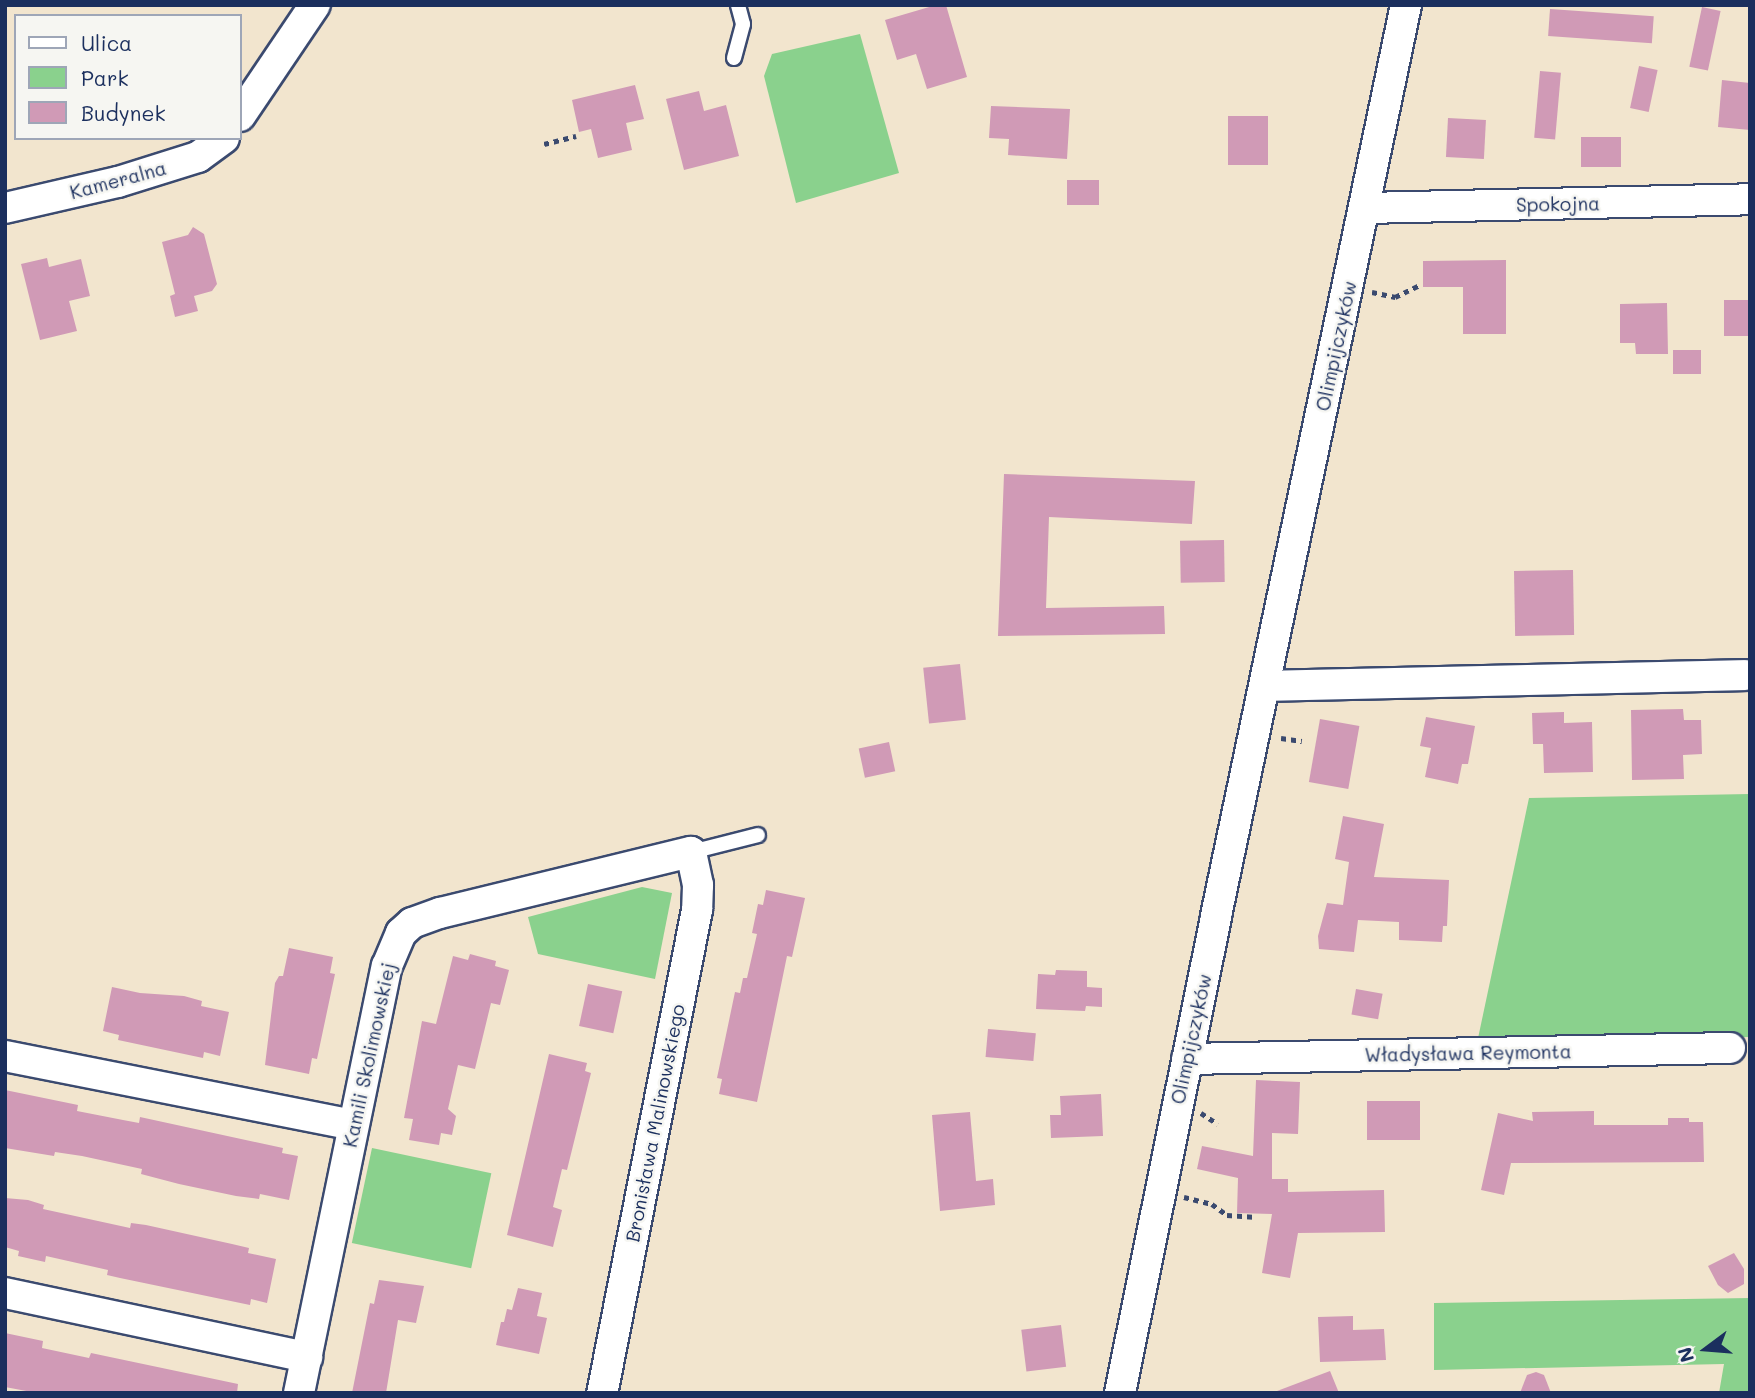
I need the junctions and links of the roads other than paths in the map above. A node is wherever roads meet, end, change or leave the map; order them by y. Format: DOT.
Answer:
graph roads {
  1 [pos="315,5"];
  2 [pos="738,5"];
  3 [pos="1406,5"];
  4 [pos="734,58"];
  5 [pos="242,113"];
  6 [pos="222,140"];
  7 [pos="1750,199"];
  8 [pos="5,208"];
  9 [pos="1365,208"];
  10 [pos="1745,675"];
  11 [pos="1266,686"];
  12 [pos="758,835"];
  13 [pos="691,852"];
  14 [pos="1740,1048"];
  15 [pos="5,1056"];
  16 [pos="1187,1059"];
  17 [pos="353,1125"];
  18 [pos="5,1293"];
  19 [pos="307,1357"];
  20 [pos="299,1393"];
  21 [pos="601,1393"];
  22 [pos="1120,1393"];
  1 -- 5 [label="street"];
  2 -- 4 [label="lane"];
  3 -- 9 [label="street, Olimpijczyków"];
  6 -- 8 [label="street, Kameralna"];
  7 -- 9 [label="street, Spokojna"];
  9 -- 11 [label="street, Olimpijczyków"];
  10 -- 11 [label="street"];
  11 -- 16 [label="street, Olimpijczyków"];
  12 -- 13 [label="lane"];
  13 -- 17 [label="street, Kamili Skolimowskiej"];
  13 -- 21 [label="street, Bronisława Malinowskiego"];
  14 -- 16 [label="street, Władysława Reymonta"];
  15 -- 17 [label="street"];
  16 -- 22 [label="street, Olimpijczyków"];
  17 -- 19 [label="street, Kamili Skolimowskiej"];
  18 -- 19 [label="street"];
  19 -- 20 [label="street, Kamili Skolimowskiej"];
}
